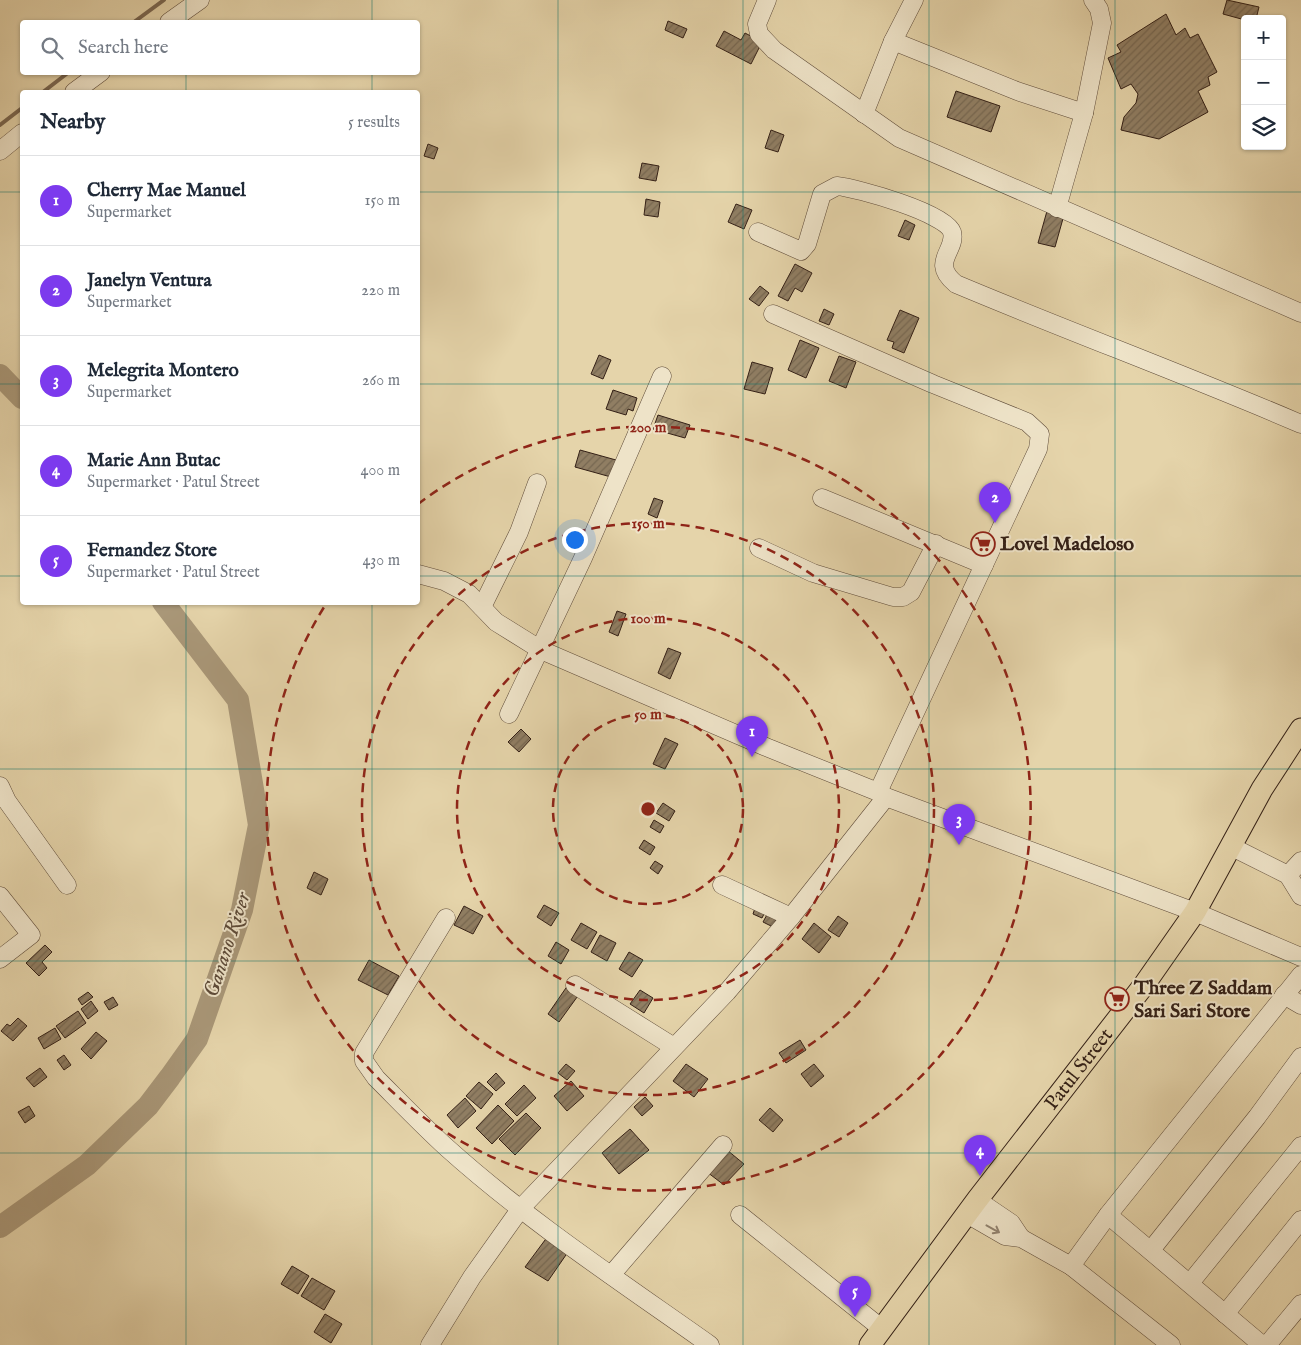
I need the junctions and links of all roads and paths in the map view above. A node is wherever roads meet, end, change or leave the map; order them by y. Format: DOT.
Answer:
graph roads {
  1 [pos="200,0"];
  2 [pos="767,0"];
  3 [pos="914,0"];
  4 [pos="1093,0"];
  5 [pos="172,20"];
  6 [pos="893,41"];
  7 [pos="98,75"];
  8 [pos="77,90"];
  9 [pos="1084,113"];
  10 [pos="864,114"];
  11 [pos="20,135"];
  12 [pos="0,151"];
  13 [pos="1057,208"];
  14 [pos="758,232"];
  15 [pos="1301,313"];
  16 [pos="773,314"];
  17 [pos="662,376"];
  18 [pos="1301,424"];
  19 [pos="537,483"];
  20 [pos="822,498"];
  21 [pos="936,544"];
  22 [pos="759,548"];
  23 [pos="984,565"];
  24 [pos="420,575"];
  25 [pos="482,607"];
  26 [pos="541,650"];
  27 [pos="509,714"];
  28 [pos="1301,730"];
  29 [pos="0,786"];
  30 [pos="882,795"];
  31 [pos="1232,847"];
  32 [pos="1301,861"];
  33 [pos="1288,875"];
  34 [pos="722,885"];
  35 [pos="66,886"];
  36 [pos="0,896"];
  37 [pos="1301,896"];
  38 [pos="1195,912"];
  39 [pos="791,917"];
  40 [pos="446,918"];
  41 [pos="1301,957"];
  42 [pos="0,959"];
  43 [pos="1301,975"];
  44 [pos="575,985"];
  45 [pos="1284,996"];
  46 [pos="1301,1005"];
  47 [pos="674,1047"];
  48 [pos="1301,1057"];
  49 [pos="723,1145"];
  50 [pos="1301,1146"];
  51 [pos="972,1207"];
  52 [pos="521,1208"];
  53 [pos="740,1215"];
  54 [pos="1108,1215"];
  55 [pos="1301,1220"];
  56 [pos="1151,1250"];
  57 [pos="1071,1266"];
  58 [pos="611,1275"];
  59 [pos="1190,1283"];
  60 [pos="1301,1304"];
  61 [pos="1225,1314"];
  62 [pos="876,1337"];
  63 [pos="430,1345"];
  64 [pos="710,1345"];
  65 [pos="1171,1345"];
  66 [pos="1262,1345"];
  67 [pos="1267,1345"];
  1 -- 5 [label="street"];
  2 -- 10 [label="street"];
  3 -- 6 [label="street"];
  4 -- 9 [label="street"];
  6 -- 9 [label="street"];
  6 -- 10 [label="street"];
  7 -- 8 [label="street"];
  9 -- 13 [label="street"];
  10 -- 13 [label="street"];
  11 -- 12 [label="street"];
  13 -- 15 [label="street"];
  14 -- 18 [label="street"];
  16 -- 23 [label="street"];
  17 -- 26 [label="street"];
  19 -- 25 [label="street"];
  20 -- 21 [label="street"];
  21 -- 22 [label="street"];
  21 -- 23 [label="street"];
  23 -- 30 [label="street"];
  24 -- 25 [label="street"];
  25 -- 26 [label="street"];
  26 -- 27 [label="street"];
  26 -- 30 [label="street"];
  28 -- 31 [label="main road, Patul Street"];
  29 -- 35 [label="street"];
  30 -- 38 [label="street"];
  30 -- 39 [label="street"];
  31 -- 33 [label="street"];
  31 -- 38 [label="main road, Patul Street"];
  32 -- 33 [label="street"];
  33 -- 37 [label="street"];
  34 -- 39 [label="street"];
  36 -- 42 [label="street"];
  38 -- 41 [label="street"];
  38 -- 51 [label="main road, Patul Street"];
  39 -- 47 [label="street"];
  40 -- 52 [label="street"];
  43 -- 45 [label="street"];
  44 -- 47 [label="street"];
  45 -- 46 [label="street"];
  45 -- 54 [label="street"];
  47 -- 52 [label="street"];
  48 -- 56 [label="street"];
  49 -- 58 [label="street"];
  50 -- 59 [label="street"];
  51 -- 57 [label="street"];
  51 -- 62 [label="main road, Patul Street"];
  52 -- 58 [label="street"];
  52 -- 63 [label="street"];
  53 -- 62 [label="street"];
  54 -- 56 [label="street"];
  54 -- 57 [label="street"];
  55 -- 61 [label="street"];
  56 -- 59 [label="street"];
  57 -- 65 [label="street"];
  58 -- 64 [label="street"];
  59 -- 61 [label="street"];
  60 -- 67 [label="street"];
  61 -- 66 [label="street"];
}
